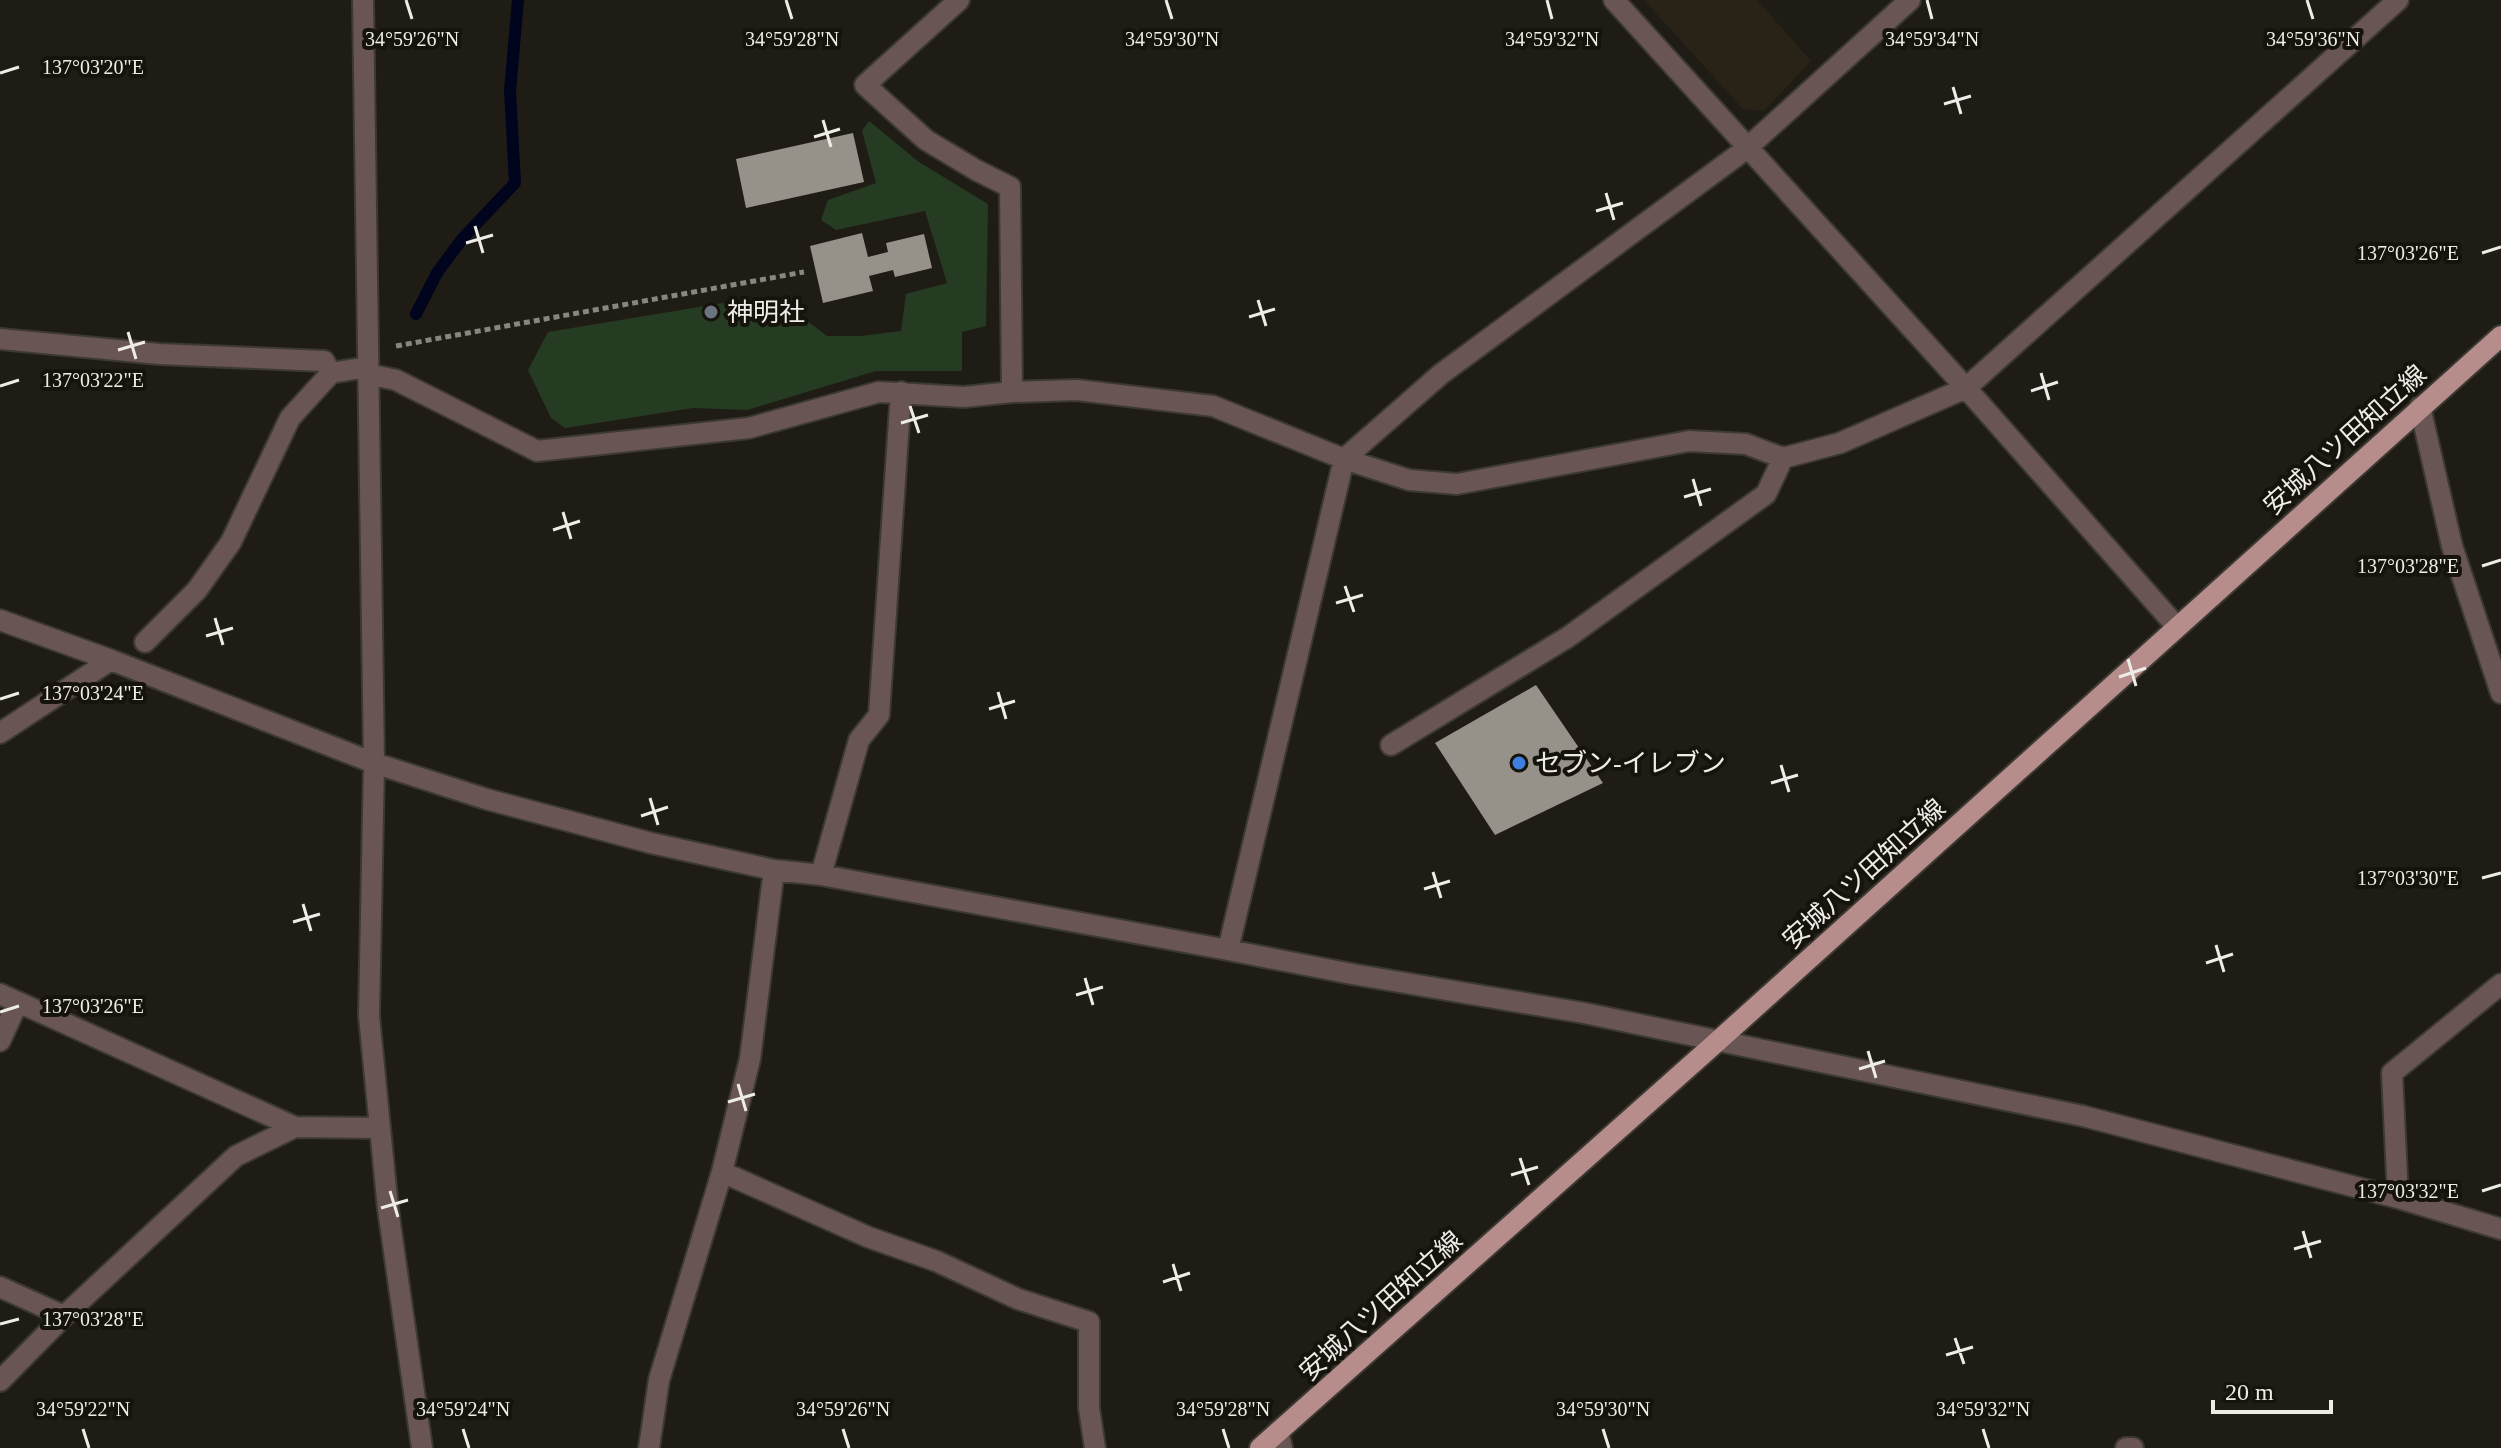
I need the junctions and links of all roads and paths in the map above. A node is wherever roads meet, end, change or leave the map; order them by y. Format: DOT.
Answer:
graph roads {
  1 [pos="363,0"];
  2 [pos="959,0"];
  3 [pos="1614,0"];
  4 [pos="1910,0"];
  5 [pos="2398,0"];
  6 [pos="1746,149"];
  7 [pos="804,272"];
  8 [pos="2501,336"];
  9 [pos="0,339"];
  10 [pos="367,364"];
  11 [pos="331,373"];
  12 [pos="1966,388"];
  13 [pos="901,392"];
  14 [pos="1012,392"];
  15 [pos="2420,407"];
  16 [pos="1783,458"];
  17 [pos="1344,459"];
  18 [pos="0,620"];
  19 [pos="2177,627"];
  20 [pos="145,642"];
  21 [pos="111,660"];
  22 [pos="2501,693"];
  23 [pos="0,733"];
  24 [pos="1391,745"];
  25 [pos="374,763"];
  26 [pos="774,870"];
  27 [pos="821,875"];
  28 [pos="1228,950"];
  29 [pos="2501,984"];
  30 [pos="9,998"];
  31 [pos="1719,1040"];
  32 [pos="0,1041"];
  33 [pos="295,1127"];
  34 [pos="378,1128"];
  35 [pos="722,1172"];
  36 [pos="2398,1198"];
  37 [pos="2501,1229"];
  38 [pos="0,1287"];
  39 [pos="64,1316"];
  40 [pos="0,1381"];
  41 [pos="1280,1440"];
  42 [pos="653,1447"];
  43 [pos="422,1448"];
  44 [pos="1095,1448"];
  45 [pos="1260,1448"];
  46 [pos="2126,1448"];
  47 [pos="2133,1448"];
  1 -- 10 [label="street"];
  2 -- 14 [label="street"];
  3 -- 6 [label="street"];
  4 -- 6 [label="street"];
  5 -- 12 [label="street"];
  6 -- 12 [label="street"];
  6 -- 17 [label="street"];
  7 -- 10 [label="path"];
  8 -- 15 [label="main road, 安城八ツ田知立線"];
  9 -- 11 [label="street"];
  10 -- 11 [label="street"];
  10 -- 13 [label="street"];
  10 -- 25 [label="street"];
  11 -- 20 [label="street"];
  12 -- 16 [label="street"];
  12 -- 19 [label="street"];
  13 -- 14 [label="street"];
  13 -- 27 [label="street"];
  14 -- 17 [label="street"];
  15 -- 19 [label="main road, 安城八ツ田知立線"];
  15 -- 22 [label="street"];
  16 -- 17 [label="street"];
  16 -- 24 [label="street"];
  17 -- 28 [label="street"];
  18 -- 21 [label="street"];
  19 -- 31 [label="main road, 安城八ツ田知立線"];
  21 -- 23 [label="street"];
  21 -- 25 [label="street"];
  25 -- 26 [label="street"];
  25 -- 34 [label="street"];
  26 -- 27 [label="street"];
  26 -- 35 [label="street"];
  27 -- 28 [label="street"];
  28 -- 31 [label="street"];
  29 -- 36 [label="street"];
  30 -- 32 [label="street"];
  30 -- 33 [label="street"];
  31 -- 36 [label="street"];
  31 -- 41 [label="main road, 安城八ツ田知立線"];
  33 -- 34 [label="street"];
  33 -- 39 [label="street"];
  34 -- 43 [label="street"];
  35 -- 42 [label="street"];
  35 -- 44 [label="street"];
  36 -- 37 [label="street"];
  38 -- 39 [label="street"];
  39 -- 40 [label="street"];
  41 -- 45 [label="main road, 安城八ツ田知立線"];
  46 -- 47 [label="street"];
}
